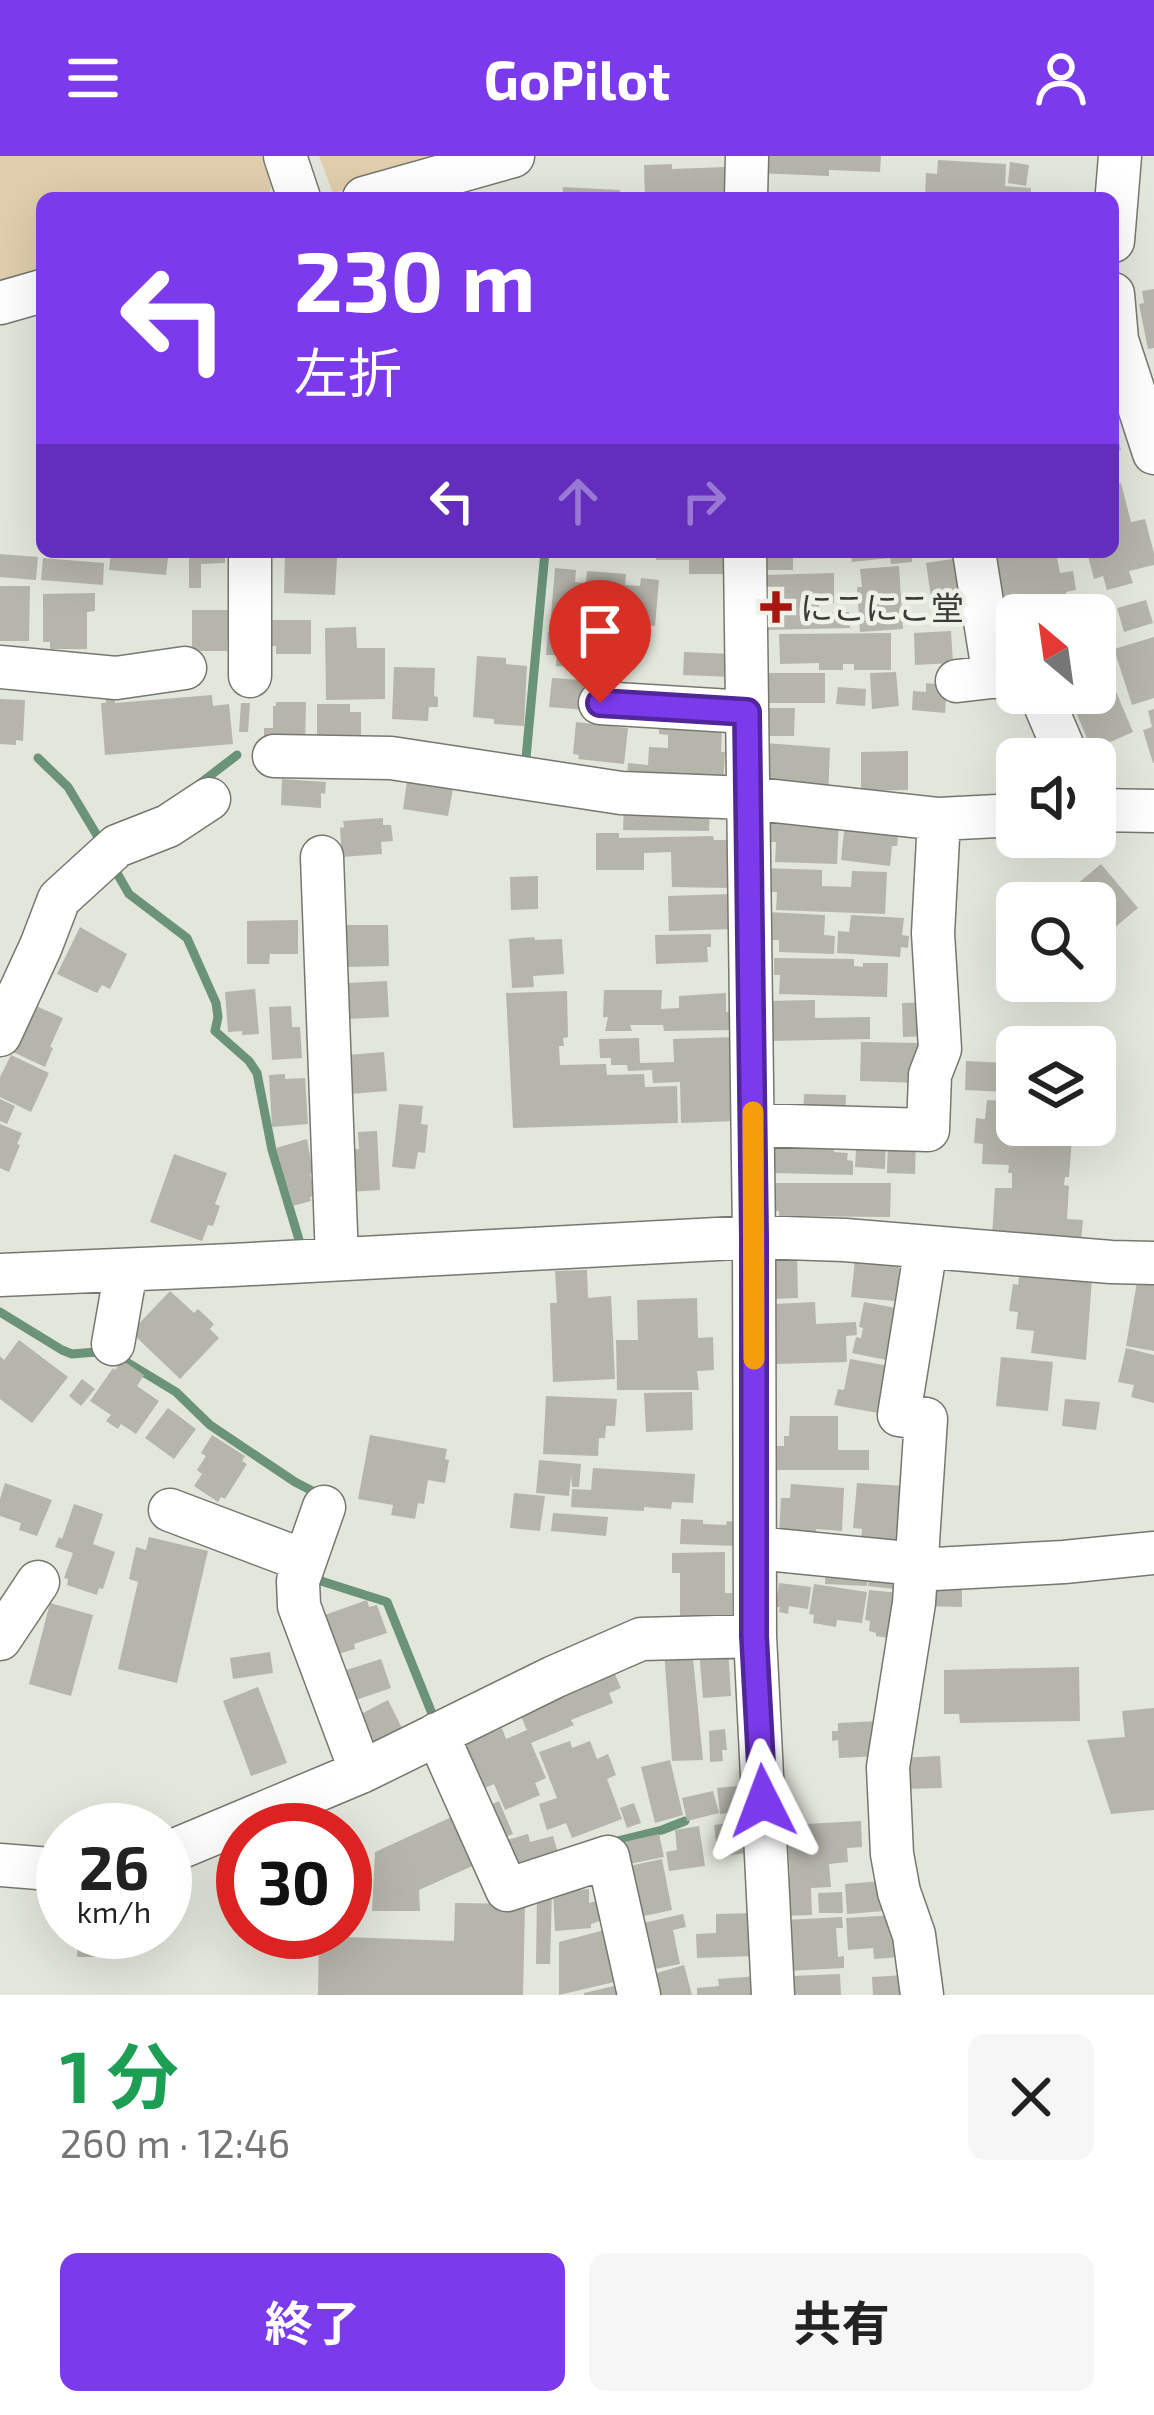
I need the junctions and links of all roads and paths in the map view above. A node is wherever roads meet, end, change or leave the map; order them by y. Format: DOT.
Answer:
graph roads {
  1 [pos="513,156"];
  2 [pos="747,156"];
  3 [pos="1120,156"];
  4 [pos="462,187"];
  5 [pos="416,192"];
  6 [pos="746,192"];
  7 [pos="1117,192"];
  8 [pos="36,292"];
  9 [pos="0,303"];
  10 [pos="1119,346"];
  11 [pos="1154,452"];
  12 [pos="250,558"];
  13 [pos="745,558"];
  14 [pos="975,558"];
  15 [pos="0,667"];
  16 [pos="184,668"];
  17 [pos="250,676"];
  18 [pos="989,677"];
  19 [pos="600,703"];
  20 [pos="747,712"];
  21 [pos="274,756"];
  22 [pos="748,798"];
  23 [pos="208,799"];
  24 [pos="1116,810"];
  25 [pos="1154,811"];
  26 [pos="996,816"];
  27 [pos="939,819"];
  28 [pos="322,857"];
  29 [pos="0,1036"];
  30 [pos="753,1125"];
  31 [pos="754,1237"];
  32 [pos="926,1247"];
  33 [pos="337,1259"];
  34 [pos="1154,1263"];
  35 [pos="125,1270"];
  36 [pos="0,1274"];
  37 [pos="113,1344"];
  38 [pos="324,1507"];
  39 [pos="170,1510"];
  40 [pos="755,1548"];
  41 [pos="1154,1553"];
  42 [pos="304,1562"];
  43 [pos="916,1567"];
  44 [pos="38,1582"];
  45 [pos="754,1636"];
  46 [pos="0,1639"];
  47 [pos="437,1734"];
  48 [pos="361,1772"];
  49 [pos="192,1843"];
  50 [pos="0,1865"];
  51 [pos="36,1868"];
  52 [pos="639,1995"];
  53 [pos="773,1995"];
  54 [pos="922,1995"];
  1 -- 4 [label="street"];
  2 -- 6 [label="street"];
  3 -- 7 [label="street"];
  4 -- 5 [label="street"];
  8 -- 9 [label="street"];
  10 -- 11 [label="street"];
  12 -- 17 [label="street"];
  13 -- 20 [label="street"];
  14 -- 18 [label="street"];
  15 -- 16 [label="street"];
  19 -- 20 [label="street"];
  20 -- 22 [label="street"];
  21 -- 22 [label="street"];
  22 -- 27 [label="street"];
  22 -- 30 [label="street"];
  23 -- 29 [label="street"];
  24 -- 25 [label="street"];
  26 -- 27 [label="street"];
  27 -- 30 [label="street"];
  28 -- 33 [label="street"];
  30 -- 31 [label="street"];
  31 -- 32 [label="street"];
  31 -- 33 [label="street"];
  31 -- 40 [label="street"];
  32 -- 34 [label="street"];
  32 -- 43 [label="street"];
  33 -- 35 [label="street"];
  35 -- 36 [label="street"];
  35 -- 37 [label="street"];
  38 -- 42 [label="street"];
  39 -- 42 [label="street"];
  40 -- 43 [label="street"];
  40 -- 45 [label="street"];
  41 -- 43 [label="street"];
  42 -- 48 [label="street"];
  43 -- 54 [label="street"];
  44 -- 46 [label="street"];
  45 -- 47 [label="street"];
  45 -- 53 [label="street"];
  47 -- 48 [label="street"];
  47 -- 52 [label="street"];
  48 -- 49 [label="street"];
  50 -- 51 [label="street"];
}
